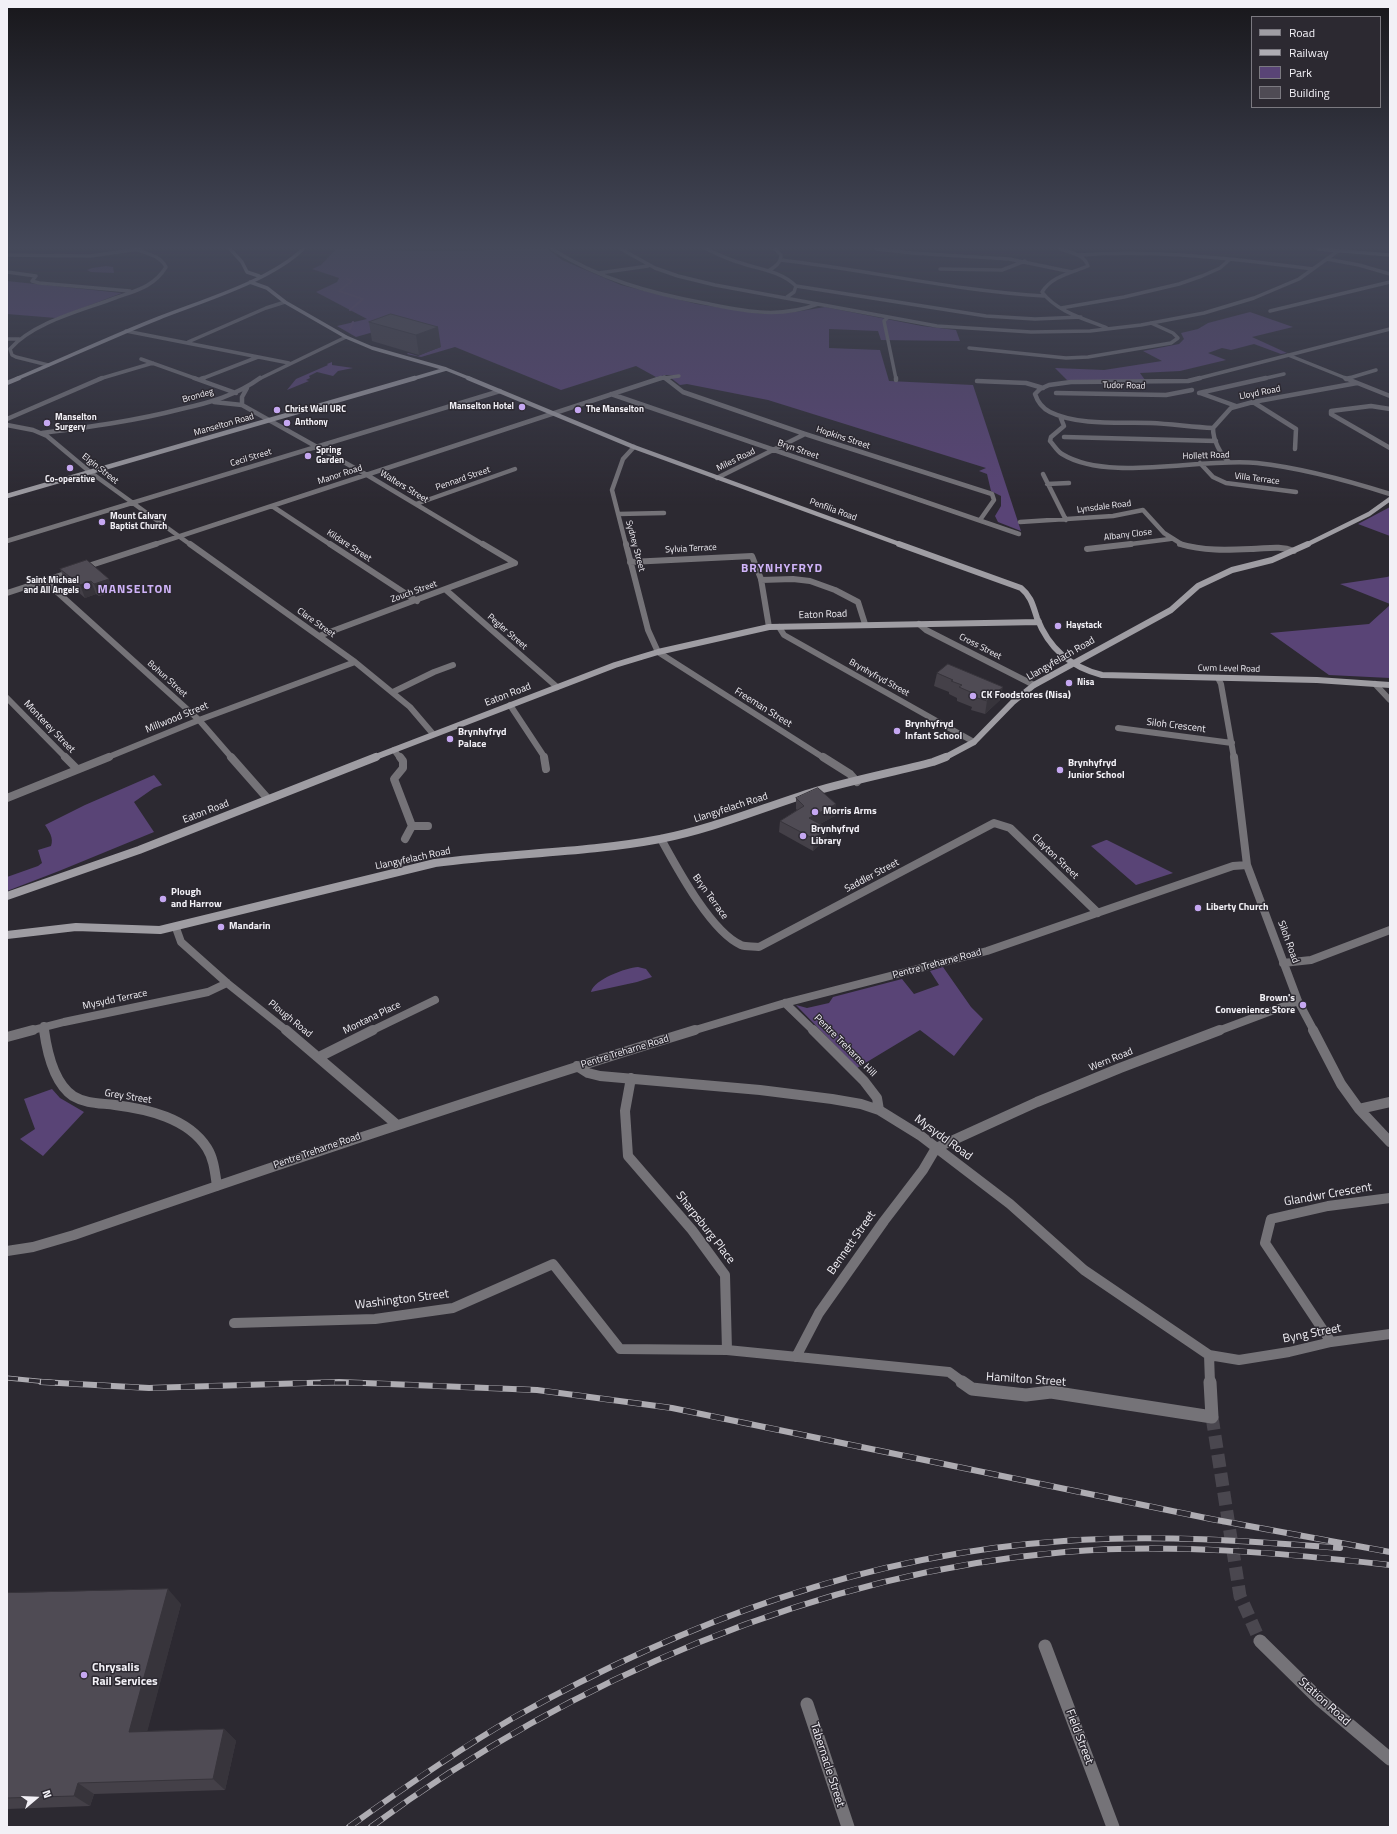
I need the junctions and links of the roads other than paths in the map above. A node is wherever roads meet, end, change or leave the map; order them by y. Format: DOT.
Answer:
graph roads {
  1 [pos="28,335"];
  2 [pos="118,335"];
  3 [pos="146,335"];
  4 [pos="205,335"];
  5 [pos="342,335"];
  6 [pos="887,335"];
  7 [pos="1175,335"];
  8 [pos="1368,335"];
  9 [pos="346,337"];
  10 [pos="7,339"];
  11 [pos="19,339"];
  12 [pos="188,342"];
  13 [pos="969,348"];
  14 [pos="1288,355"];
  15 [pos="258,356"];
  16 [pos="141,359"];
  17 [pos="153,363"];
  18 [pos="289,363"];
  19 [pos="48,365"];
  20 [pos="446,369"];
  21 [pos="1376,370"];
  22 [pos="1284,374"];
  23 [pos="679,376"];
  24 [pos="664,377"];
  25 [pos="201,379"];
  26 [pos="1346,379"];
  27 [pos="896,380"];
  28 [pos="977,380"];
  29 [pos="1188,381"];
  30 [pos="1167,382"];
  31 [pos="7,383"];
  32 [pos="1357,383"];
  33 [pos="1185,387"];
  34 [pos="247,388"];
  35 [pos="1043,388"];
  36 [pos="1192,390"];
  37 [pos="500,391"];
  38 [pos="236,393"];
  39 [pos="1056,393"];
  40 [pos="1199,393"];
  41 [pos="610,394"];
  42 [pos="1390,396"];
  43 [pos="1253,402"];
  44 [pos="208,403"];
  45 [pos="242,405"];
  46 [pos="1236,406"];
  47 [pos="1390,409"];
  48 [pos="553,412"];
  49 [pos="1060,416"];
  50 [pos="7,419"];
  51 [pos="270,420"];
  52 [pos="1089,422"];
  53 [pos="7,425"];
  54 [pos="1064,426"];
  55 [pos="1213,428"];
  56 [pos="42,433"];
  57 [pos="805,434"];
  58 [pos="1064,437"];
  59 [pos="1216,441"];
  60 [pos="315,447"];
  61 [pos="634,447"];
  62 [pos="1390,448"];
  63 [pos="774,450"];
  64 [pos="1295,450"];
  65 [pos="1229,462"];
  66 [pos="1200,463"];
  67 [pos="515,469"];
  68 [pos="90,472"];
  69 [pos="1043,474"];
  70 [pos="367,475"];
  71 [pos="716,478"];
  72 [pos="1069,483"];
  73 [pos="1047,484"];
  74 [pos="1296,492"];
  75 [pos="1390,494"];
  76 [pos="7,496"];
  77 [pos="1390,499"];
  78 [pos="132,503"];
  79 [pos="416,504"];
  80 [pos="272,506"];
  81 [pos="664,513"];
  82 [pos="618,514"];
  83 [pos="980,520"];
  84 [pos="1066,520"];
  85 [pos="1020,522"];
  86 [pos="1019,534"];
  87 [pos="180,536"];
  88 [pos="1170,539"];
  89 [pos="7,541"];
  90 [pos="1087,549"];
  91 [pos="1294,551"];
  92 [pos="630,562"];
  93 [pos="515,563"];
  94 [pos="761,580"];
  95 [pos="45,581"];
  96 [pos="446,590"];
  97 [pos="7,593"];
  98 [pos="417,601"];
  99 [pos="1039,622"];
  100 [pos="865,624"];
  101 [pos="919,624"];
  102 [pos="769,627"];
  103 [pos="779,627"];
  104 [pos="319,636"];
  105 [pos="658,652"];
  106 [pos="355,662"];
  107 [pos="1070,664"];
  108 [pos="453,665"];
  109 [pos="1218,678"];
  110 [pos="1375,684"];
  111 [pos="1034,685"];
  112 [pos="1390,685"];
  113 [pos="557,688"];
  114 [pos="393,692"];
  115 [pos="7,698"];
  116 [pos="1390,700"];
  117 [pos="510,705"];
  118 [pos="199,720"];
  119 [pos="1118,728"];
  120 [pos="433,734"];
  121 [pos="974,742"];
  122 [pos="1232,743"];
  123 [pos="394,750"];
  124 [pos="546,769"];
  125 [pos="77,770"];
  126 [pos="857,782"];
  127 [pos="7,798"];
  128 [pos="268,799"];
  129 [pos="994,823"];
  130 [pos="412,826"];
  131 [pos="428,826"];
  132 [pos="404,839"];
  133 [pos="661,839"];
  134 [pos="1247,865"];
  135 [pos="7,896"];
  136 [pos="1098,913"];
  137 [pos="176,928"];
  138 [pos="1390,930"];
  139 [pos="7,935"];
  140 [pos="759,947"];
  141 [pos="1284,963"];
  142 [pos="227,983"];
  143 [pos="435,1000"];
  144 [pos="1298,1002"];
  145 [pos="786,1003"];
  146 [pos="44,1026"];
  147 [pos="7,1037"];
  148 [pos="319,1057"];
  149 [pos="577,1066"];
  150 [pos="631,1078"];
  151 [pos="1390,1102"];
  152 [pos="1359,1109"];
  153 [pos="879,1110"];
  154 [pos="396,1124"];
  155 [pos="1390,1142"];
  156 [pos="936,1148"];
  157 [pos="217,1186"];
  158 [pos="1390,1198"];
  159 [pos="7,1251"];
  160 [pos="234,1323"];
  161 [pos="1390,1334"];
  162 [pos="1331,1342"];
  163 [pos="727,1350"];
  164 [pos="1209,1355"];
  165 [pos="796,1356"];
  166 [pos="1239,1360"];
  167 [pos="1260,1641"];
  168 [pos="1046,1646"];
  169 [pos="807,1704"];
  170 [pos="1390,1759"];
  171 [pos="848,1827"];
  172 [pos="1113,1827"];
  1 -- 11 [label="street"];
  2 -- 19 [label="street"];
  3 -- 12 [label="street"];
  4 -- 12 [label="street"];
  5 -- 9 [label="street, Penfilia Road"];
  6 -- 27 [label="street"];
  7 -- 13 [label="street"];
  8 -- 14 [label="street"];
  9 -- 18 [label="street, Brondeg"];
  9 -- 20 [label="street, Penfilia Road"];
  10 -- 11 [label="street"];
  11 -- 19 [label="street"];
  12 -- 15 [label="street"];
  14 -- 26 [label="street"];
  14 -- 29 [label="street"];
  15 -- 18 [label="street"];
  15 -- 25 [label="street"];
  16 -- 17 [label="street"];
  17 -- 25 [label="street"];
  17 -- 50 [label="street"];
  18 -- 34 [label="street, Brondeg"];
  19 -- 31 [label="street"];
  20 -- 37 [label="street, Penfilia Road"];
  20 -- 51 [label="street, Manselton Road"];
  21 -- 26 [label="street"];
  22 -- 40 [label="street"];
  23 -- 24 [label="street, Manor Road"];
  24 -- 41 [label="street, Manor Road"];
  24 -- 57 [label="street, Hopkins Street"];
  25 -- 38 [label="street"];
  26 -- 32 [label="street"];
  28 -- 35 [label="street"];
  29 -- 30 [label="street"];
  29 -- 33 [label="street"];
  30 -- 33 [label="street"];
  30 -- 35 [label="street"];
  32 -- 42 [label="street"];
  32 -- 43 [label="street, Lloyd Road"];
  33 -- 36 [label="street"];
  34 -- 38 [label="street, Brondeg"];
  34 -- 45 [label="street"];
  35 -- 49 [label="street"];
  36 -- 39 [label="street, Tudor Road"];
  36 -- 40 [label="street"];
  37 -- 48 [label="street, Penfilia Road"];
  37 -- 60 [label="street, Cecil Street"];
  38 -- 44 [label="street, Brondeg"];
  40 -- 46 [label="street"];
  41 -- 48 [label="street, Manor Road"];
  41 -- 63 [label="street, Bryn Street"];
  43 -- 46 [label="street, Lloyd Road"];
  43 -- 64 [label="street"];
  44 -- 45 [label="street, Walters Street"];
  44 -- 56 [label="street, Brondeg"];
  45 -- 51 [label="street, Walters Street"];
  46 -- 55 [label="street, Lloyd Road"];
  47 -- 62 [label="street"];
  48 -- 61 [label="street, Penfilia Road"];
  48 -- 70 [label="street, Manor Road"];
  49 -- 52 [label="street"];
  49 -- 54 [label="street"];
  51 -- 60 [label="street, Walters Street"];
  51 -- 68 [label="street, Manselton Road"];
  52 -- 54 [label="street"];
  52 -- 55 [label="street"];
  53 -- 56 [label="street, Elgin Street"];
  54 -- 66 [label="street, Hollett Road"];
  55 -- 59 [label="street"];
  56 -- 68 [label="street, Elgin Street"];
  57 -- 63 [label="street, Miles Road"];
  57 -- 83 [label="street, Hopkins Street"];
  58 -- 59 [label="street, Hollett Road"];
  59 -- 65 [label="street"];
  60 -- 70 [label="street, Walters Street"];
  60 -- 78 [label="street, Cecil Street"];
  61 -- 71 [label="street, Penfilia Road"];
  61 -- 82 [label="street, Sydney Street"];
  63 -- 71 [label="street, Miles Road"];
  63 -- 83 [label="street, Bryn Street"];
  65 -- 66 [label="street, Hollett Road"];
  65 -- 75 [label="street, Hollett Road"];
  66 -- 74 [label="street, Villa Terrace"];
  67 -- 79 [label="street, Pennard Street"];
  68 -- 76 [label="street, Manselton Road"];
  68 -- 78 [label="street, Elgin Street"];
  69 -- 73 [label="street, Lynsdale Road"];
  70 -- 79 [label="street, Walters Street"];
  70 -- 80 [label="street, Manor Road"];
  71 -- 99 [label="street, Penfilia Road"];
  72 -- 73 [label="street"];
  73 -- 84 [label="street, Lynsdale Road"];
  77 -- 91 [label="street, Llangyfelach Road"];
  78 -- 87 [label="street, Elgin Street"];
  78 -- 89 [label="street, Cecil Street"];
  79 -- 93 [label="street, Walters Street"];
  80 -- 87 [label="street, Manor Road"];
  80 -- 98 [label="street, Kildare Street"];
  81 -- 82 [label="street"];
  82 -- 92 [label="street, Sydney Street"];
  83 -- 86 [label="street, Bryn Street"];
  84 -- 85 [label="street, Lynsdale Road"];
  84 -- 88 [label="street, Lynsdale Road"];
  87 -- 95 [label="street, Manor Road"];
  87 -- 104 [label="street, Clare Street"];
  88 -- 90 [label="street, Albany Close"];
  88 -- 91 [label="street"];
  91 -- 107 [label="street, Llangyfelach Road"];
  92 -- 94 [label="street, Sylvia Terrace"];
  92 -- 105 [label="street, Sydney Street"];
  93 -- 96 [label="street, Zouch Street"];
  94 -- 100 [label="street"];
  94 -- 102 [label="street"];
  95 -- 97 [label="street, Manor Road"];
  95 -- 118 [label="street, Bohun Street"];
  96 -- 98 [label="street, Zouch Street"];
  96 -- 113 [label="street, Pegler Street"];
  98 -- 104 [label="street, Zouch Street"];
  99 -- 101 [label="street, Eaton Road"];
  99 -- 107 [label="street, Penfilia Road"];
  100 -- 101 [label="street, Eaton Road"];
  100 -- 103 [label="street, Eaton Road"];
  101 -- 111 [label="street, Cross Street"];
  102 -- 103 [label="street, Eaton Road"];
  102 -- 105 [label="street, Eaton Road"];
  103 -- 121 [label="street, Brynhyfryd Street"];
  104 -- 106 [label="street, Clare Street"];
  105 -- 113 [label="street, Eaton Road"];
  105 -- 126 [label="street, Freeman Street"];
  106 -- 114 [label="street, Clare Street"];
  106 -- 118 [label="street, Millwood Street"];
  107 -- 109 [label="street, Cwm Level Road"];
  107 -- 111 [label="street, Llangyfelach Road"];
  108 -- 114 [label="street"];
  109 -- 110 [label="street, Cwm Level Road"];
  109 -- 122 [label="street, Siloh Road"];
  110 -- 112 [label="street, Cwm Level Road"];
  110 -- 116 [label="street"];
  111 -- 121 [label="street, Llangyfelach Road"];
  113 -- 117 [label="street, Eaton Road"];
  114 -- 120 [label="street, Clare Street"];
  115 -- 125 [label="street, Monterey Street"];
  117 -- 120 [label="street, Eaton Road"];
  117 -- 124 [label="street"];
  118 -- 125 [label="street, Millwood Street"];
  118 -- 128 [label="street, Bohun Street"];
  119 -- 122 [label="street, Siloh Crescent"];
  120 -- 123 [label="street, Eaton Road"];
  121 -- 126 [label="street, Llangyfelach Road"];
  122 -- 134 [label="street, Siloh Road"];
  123 -- 128 [label="street, Eaton Road"];
  123 -- 130 [label="street"];
  125 -- 127 [label="street, Millwood Street"];
  126 -- 133 [label="street, Llangyfelach Road"];
  128 -- 135 [label="street, Eaton Road"];
  129 -- 136 [label="street, Clayton Street"];
  129 -- 140 [label="street, Saddler Street"];
  130 -- 131 [label="street"];
  130 -- 132 [label="street"];
  133 -- 137 [label="street, Llangyfelach Road"];
  133 -- 140 [label="street, Bryn Terrace"];
  134 -- 136 [label="street, Pentre Treharne Road"];
  134 -- 141 [label="street, Siloh Road"];
  136 -- 145 [label="street, Pentre Treharne Road"];
  137 -- 139 [label="street, Llangyfelach Road"];
  137 -- 142 [label="street, Plough Road"];
  138 -- 141 [label="street"];
  141 -- 144 [label="street, Siloh Road"];
  142 -- 146 [label="street, Mysydd Terrace"];
  142 -- 148 [label="street, Plough Road"];
  143 -- 148 [label="street, Montana Place"];
  144 -- 152 [label="street, Siloh Road"];
  144 -- 156 [label="street, Wern Road"];
  145 -- 149 [label="street, Pentre Treharne Road"];
  145 -- 153 [label="street, Pentre Treharne Hill"];
  146 -- 147 [label="street, Mysydd Terrace"];
  146 -- 157 [label="street, Grey Street"];
  148 -- 154 [label="street, Plough Road"];
  149 -- 150 [label="street, Mysydd Road"];
  149 -- 154 [label="street, Pentre Treharne Road"];
  150 -- 153 [label="street, Mysydd Road"];
  150 -- 163 [label="street, Sharpsburg Place"];
  151 -- 152 [label="street"];
  152 -- 155 [label="street, Siloh Road"];
  153 -- 156 [label="street, Mysydd Road"];
  154 -- 157 [label="street, Pentre Treharne Road"];
  156 -- 164 [label="street, Mysydd Road"];
  156 -- 165 [label="street, Bennett Street"];
  157 -- 159 [label="street, Pentre Treharne Road"];
  158 -- 162 [label="street, Glandwr Crescent"];
  160 -- 163 [label="street, Washington Street"];
  161 -- 162 [label="street, Byng Street"];
  162 -- 166 [label="street, Byng Street"];
  163 -- 165 [label="street, Hamilton Street"];
  164 -- 165 [label="street, Hamilton Street"];
  164 -- 166 [label="street, Mysydd Road"];
  167 -- 170 [label="street, Station Road"];
  168 -- 172 [label="street, Field Street"];
  169 -- 171 [label="street, Tabernacle Street"];
}
